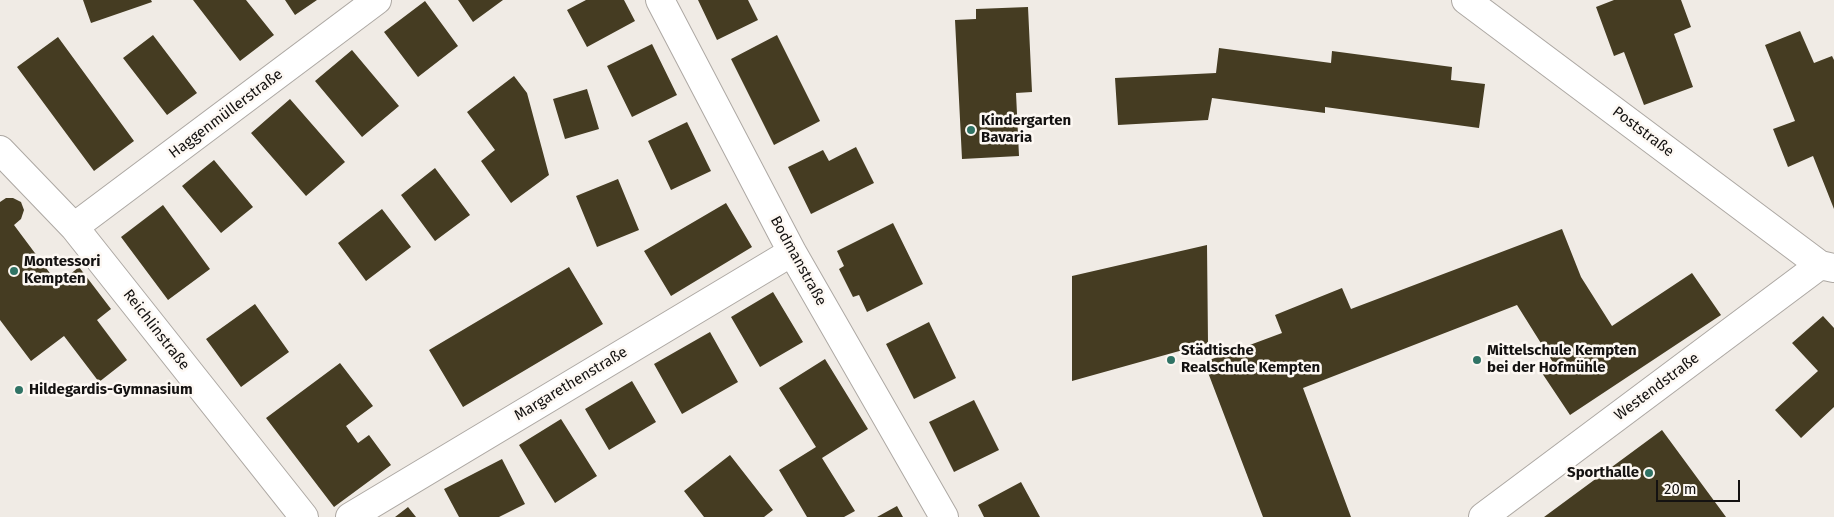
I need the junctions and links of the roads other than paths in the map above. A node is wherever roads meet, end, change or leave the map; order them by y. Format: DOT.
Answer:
graph roads {
  1 [pos="377,0"];
  2 [pos="660,0"];
  3 [pos="1466,0"];
  4 [pos="0,150"];
  5 [pos="74,228"];
  6 [pos="792,252"];
  7 [pos="1827,267"];
  8 [pos="304,517"];
  9 [pos="350,517"];
  10 [pos="944,517"];
  11 [pos="1482,517"];
  1 -- 5 [label="street, Haggenmüllerstraße"];
  2 -- 6 [label="street, Bodmanstraße"];
  3 -- 7 [label="street, Poststraße"];
  4 -- 5 [label="street, Reichlinstraße"];
  5 -- 8 [label="street, Reichlinstraße"];
  6 -- 9 [label="street, Margarethenstraße"];
  6 -- 10 [label="street, Bodmanstraße"];
  7 -- 11 [label="street, Westendstraße"];
}
